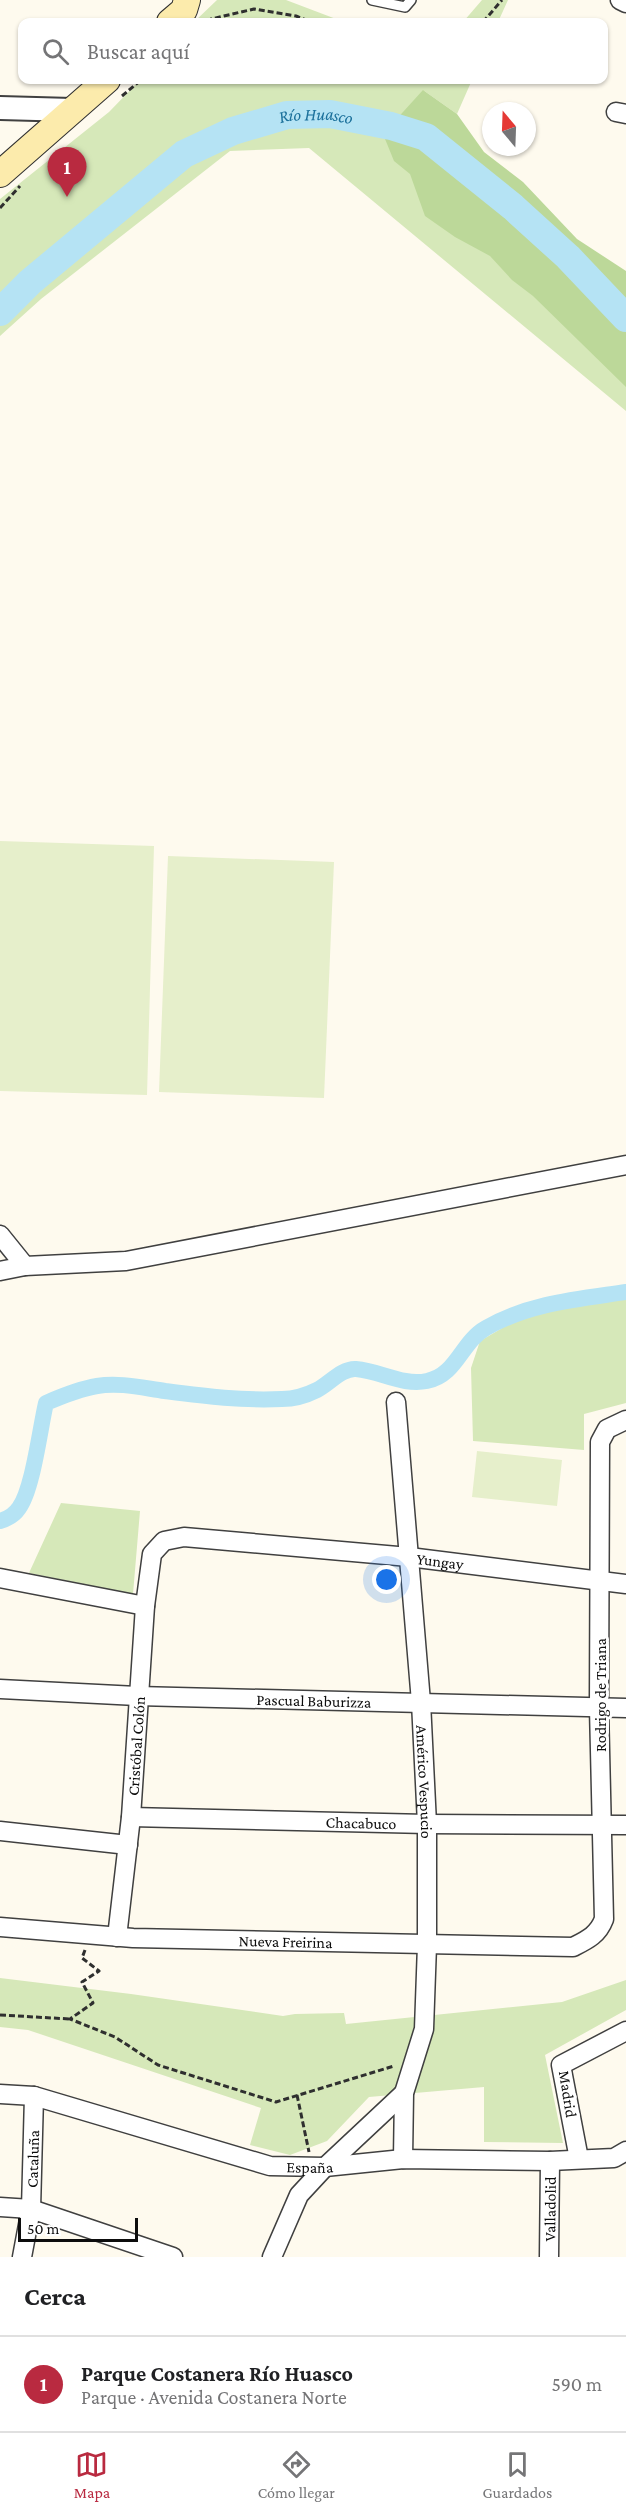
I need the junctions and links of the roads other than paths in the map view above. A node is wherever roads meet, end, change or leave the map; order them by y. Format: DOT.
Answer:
graph roads {
  1 [pos="187,0"];
  2 [pos="372,0"];
  3 [pos="411,0"];
  4 [pos="620,0"];
  5 [pos="626,3"];
  6 [pos="175,18"];
  7 [pos="101,84"];
  8 [pos="0,108"];
  9 [pos="72,110"];
  10 [pos="0,174"];
  11 [pos="626,1165"];
  12 [pos="0,1234"];
  13 [pos="25,1266"];
  14 [pos="0,1271"];
  15 [pos="396,1402"];
  16 [pos="626,1420"];
  17 [pos="152,1554"];
  18 [pos="409,1557"];
  19 [pos="0,1578"];
  20 [pos="601,1581"];
  21 [pos="626,1584"];
  22 [pos="145,1606"];
  23 [pos="0,1689"];
  24 [pos="137,1696"];
  25 [pos="421,1702"];
  26 [pos="599,1708"];
  27 [pos="626,1708"];
  28 [pos="131,1816"];
  29 [pos="427,1824"];
  30 [pos="601,1824"];
  31 [pos="626,1825"];
  32 [pos="0,1831"];
  33 [pos="128,1845"];
  34 [pos="0,1927"];
  35 [pos="117,1936"];
  36 [pos="427,1945"];
  37 [pos="573,1947"];
  38 [pos="626,2031"];
  39 [pos="404,2093"];
  40 [pos="0,2094"];
  41 [pos="34,2096"];
  42 [pos="626,2151"];
  43 [pos="403,2159"];
  44 [pos="579,2159"];
  45 [pos="550,2162"];
  46 [pos="319,2167"];
  47 [pos="0,2207"];
  48 [pos="31,2208"];
  49 [pos="22,2257"];
  50 [pos="173,2257"];
  51 [pos="272,2257"];
  52 [pos="549,2257"];
  1 -- 6 [label="main road"];
  2 -- 3 [label="lane"];
  4 -- 5 [label="street"];
  7 -- 9 [label="main road"];
  8 -- 9 [label="street"];
  9 -- 10 [label="main road"];
  11 -- 13 [label="street"];
  12 -- 13 [label="street"];
  13 -- 14 [label="street"];
  15 -- 18 [label="street, Américo Vespucio"];
  16 -- 20 [label="street, Rodrigo de Triana"];
  17 -- 18 [label="street, Yungay"];
  17 -- 22 [label="street, Cristóbal Colón"];
  18 -- 20 [label="street, Yungay"];
  18 -- 25 [label="street, Américo Vespucio"];
  19 -- 22 [label="street"];
  20 -- 21 [label="street, Yungay"];
  20 -- 26 [label="street, Rodrigo de Triana"];
  22 -- 24 [label="street, Cristóbal Colón"];
  23 -- 24 [label="street, Pascual Baburizza"];
  24 -- 25 [label="street, Pascual Baburizza"];
  24 -- 28 [label="street, Cristóbal Colón"];
  25 -- 26 [label="street, Pascual Baburizza"];
  25 -- 29 [label="street, Américo Vespucio"];
  26 -- 27 [label="street, Pascual Baburizza"];
  26 -- 30 [label="street, Rodrigo de Triana"];
  28 -- 29 [label="street, Chacabuco"];
  28 -- 33 [label="street, Cristóbal Colón"];
  29 -- 30 [label="street, Chacabuco"];
  29 -- 36 [label="street, Américo Vespucio"];
  30 -- 31 [label="street, Chacabuco"];
  30 -- 37 [label="street, Rodrigo de Triana"];
  32 -- 33 [label="street"];
  33 -- 35 [label="street, Cristóbal Colón"];
  34 -- 35 [label="street, Nueva Freirina"];
  35 -- 36 [label="street, Nueva Freirina"];
  36 -- 37 [label="street, Nueva Freirina"];
  36 -- 39 [label="street, Américo Vespucio"];
  38 -- 44 [label="street, Madrid"];
  39 -- 43 [label="street, Américo Vespucio"];
  39 -- 46 [label="street"];
  40 -- 41 [label="street, España"];
  41 -- 46 [label="street, España"];
  41 -- 48 [label="street, Cataluña"];
  42 -- 44 [label="street, España"];
  43 -- 45 [label="street, España"];
  43 -- 46 [label="street, España"];
  44 -- 45 [label="street, España"];
  45 -- 52 [label="street, Valladolid"];
  46 -- 51 [label="street"];
  47 -- 48 [label="street"];
  48 -- 49 [label="street, Cataluña"];
  48 -- 50 [label="street"];
}
